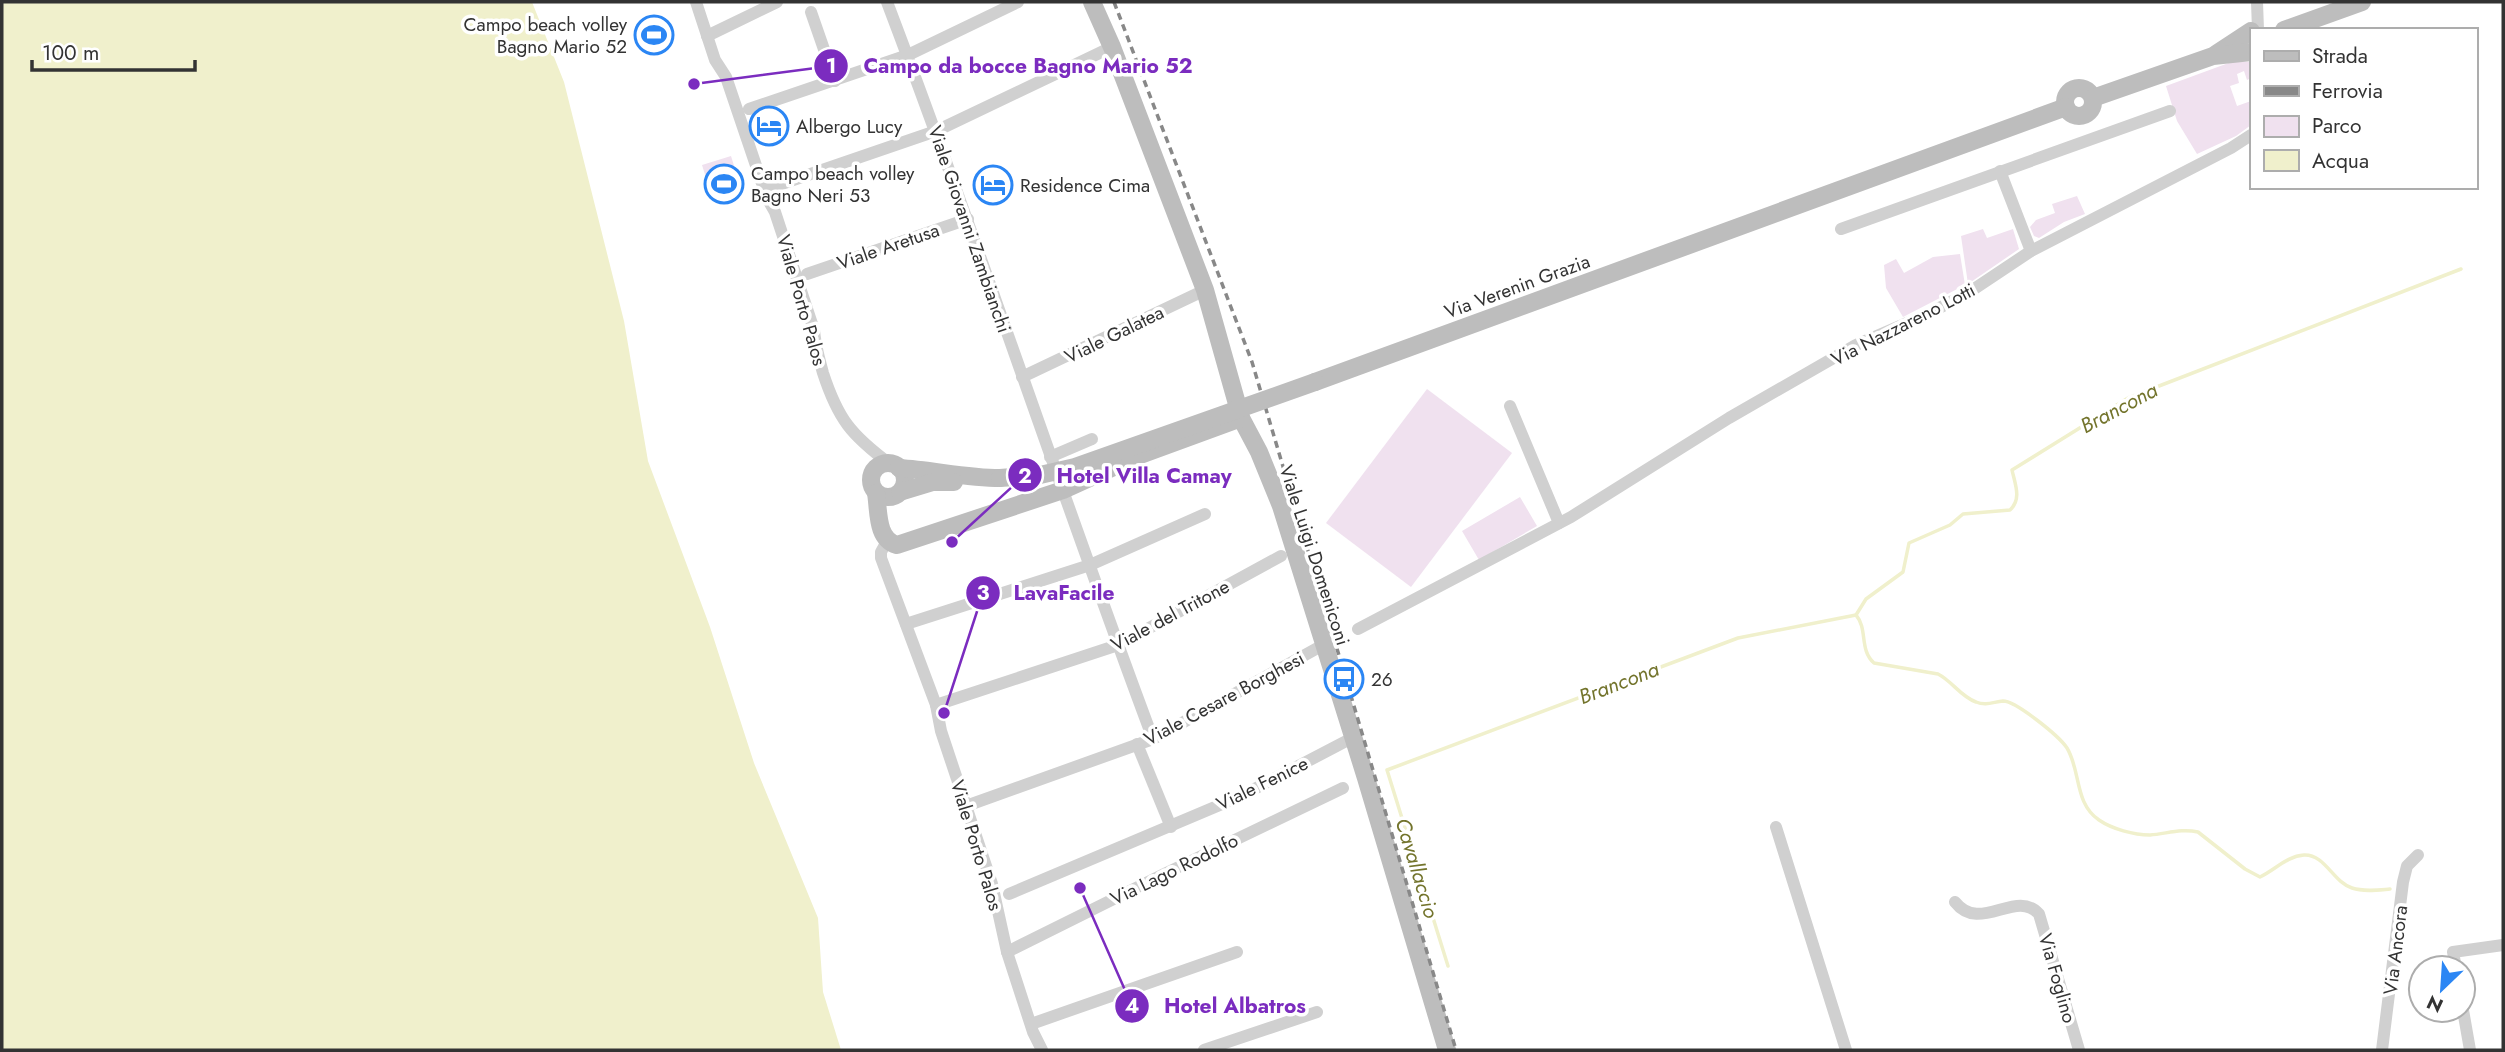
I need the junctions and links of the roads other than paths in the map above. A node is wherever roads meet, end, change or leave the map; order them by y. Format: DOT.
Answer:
graph roads {
  1 [pos="777,2"];
  2 [pos="887,2"];
  3 [pos="1018,2"];
  4 [pos="1092,2"];
  5 [pos="2256,2"];
  6 [pos="2362,2"];
  7 [pos="701,3"];
  8 [pos="811,12"];
  9 [pos="2258,28"];
  10 [pos="2290,28"];
  11 [pos="2250,32"];
  12 [pos="708,36"];
  13 [pos="1112,47"];
  14 [pos="2250,52"];
  15 [pos="908,55"];
  16 [pos="2213,56"];
  17 [pos="835,81"];
  18 [pos="749,109"];
  19 [pos="2170,111"];
  20 [pos="936,131"];
  21 [pos="2250,136"];
  22 [pos="2000,171"];
  23 [pos="764,190"];
  24 [pos="968,219"];
  25 [pos="1841,229"];
  26 [pos="2031,251"];
  27 [pos="807,274"];
  28 [pos="1205,290"];
  29 [pos="1022,377"];
  30 [pos="1510,406"];
  31 [pos="1241,418"];
  32 [pos="1092,439"];
  33 [pos="1050,457"];
  34 [pos="895,466"];
  35 [pos="978,478"];
  36 [pos="1063,490"];
  37 [pos="876,493"];
  38 [pos="898,493"];
  39 [pos="1205,514"];
  40 [pos="1559,523"];
  41 [pos="884,534"];
  42 [pos="1281,556"];
  43 [pos="1090,565"];
  44 [pos="906,624"];
  45 [pos="1358,629"];
  46 [pos="1118,645"];
  47 [pos="1323,645"];
  48 [pos="936,705"];
  49 [pos="1352,738"];
  50 [pos="1153,739"];
  51 [pos="1137,744"];
  52 [pos="1343,788"];
  53 [pos="966,806"];
  54 [pos="1171,827"];
  55 [pos="1776,827"];
  56 [pos="2418,855"];
  57 [pos="1009,894"];
  58 [pos="1955,902"];
  59 [pos="2503,946"];
  60 [pos="1237,951"];
  61 [pos="1007,952"];
  62 [pos="2453,954"];
  63 [pos="1317,1012"];
  64 [pos="1031,1024"];
  65 [pos="2465,1024"];
  66 [pos="1042,1050"];
  67 [pos="1204,1050"];
  68 [pos="1447,1050"];
  69 [pos="1846,1050"];
  70 [pos="2079,1050"];
  71 [pos="2382,1050"];
  72 [pos="2470,1050"];
  1 -- 12 [label="street"];
  2 -- 15 [label="street, Viale Giovanni Zambianchi"];
  3 -- 15 [label="street"];
  4 -- 13 [label="street, Viale Luigi Domeniconi"];
  5 -- 9 [label="street"];
  6 -- 10 [label="street"];
  7 -- 12 [label="street, Viale Porto Palos"];
  8 -- 17 [label="street"];
  11 -- 16 [label="street, Via Verenin Grazia"];
  12 -- 23 [label="street, Viale Porto Palos"];
  13 -- 20 [label="street"];
  13 -- 28 [label="street, Viale Luigi Domeniconi"];
  14 -- 16 [label="street, Via Verenin Grazia"];
  15 -- 17 [label="street"];
  15 -- 20 [label="street, Viale Giovanni Zambianchi"];
  16 -- 35 [label="street, Via Verenin Grazia, bridge"];
  17 -- 18 [label="street"];
  19 -- 22 [label="street"];
  20 -- 23 [label="street"];
  20 -- 24 [label="street, Viale Giovanni Zambianchi"];
  21 -- 26 [label="street, Via Nazzareno Lotti"];
  22 -- 25 [label="street"];
  22 -- 26 [label="street"];
  23 -- 34 [label="street, Viale Porto Palos"];
  24 -- 27 [label="street, Viale Aretusa"];
  24 -- 29 [label="street, Viale Giovanni Zambianchi"];
  26 -- 40 [label="street, Via Nazzareno Lotti"];
  28 -- 29 [label="street, Viale Galatea"];
  28 -- 31 [label="street, Viale Luigi Domeniconi"];
  29 -- 33 [label="street, Viale Giovanni Zambianchi"];
  30 -- 40 [label="street"];
  31 -- 36 [label="street"];
  31 -- 47 [label="street, Viale Luigi Domeniconi"];
  32 -- 33 [label="street"];
  33 -- 36 [label="street, Viale Giovanni Zambianchi"];
  34 -- 35 [label="street, Via Verenin Grazia"];
  34 -- 37 [label="street"];
  34 -- 38 [label="street"];
  35 -- 38 [label="street, Via Verenin Grazia"];
  36 -- 41 [label="street"];
  36 -- 43 [label="street, Viale Giovanni Zambianchi"];
  37 -- 38 [label="street"];
  37 -- 41 [label="street"];
  38 -- 41 [label="street"];
  39 -- 43 [label="street"];
  40 -- 45 [label="street, Via Nazzareno Lotti"];
  41 -- 44 [label="street, Viale Porto Palos"];
  42 -- 46 [label="street, Viale del Tritone"];
  43 -- 44 [label="street"];
  43 -- 46 [label="street, Viale Giovanni Zambianchi"];
  44 -- 48 [label="street, Viale Porto Palos"];
  46 -- 48 [label="street, Viale del Tritone"];
  46 -- 50 [label="street, Viale Giovanni Zambianchi"];
  47 -- 49 [label="street, Viale Luigi Domeniconi"];
  47 -- 50 [label="street, Viale Cesare Borghesi"];
  48 -- 53 [label="street, Viale Porto Palos"];
  49 -- 54 [label="street, Viale Fenice"];
  49 -- 68 [label="street, Viale Luigi Domeniconi"];
  50 -- 51 [label="street, Viale Cesare Borghesi"];
  51 -- 53 [label="street, Viale Cesare Borghesi"];
  51 -- 54 [label="street"];
  52 -- 61 [label="street, Via Lago Rodolfo"];
  53 -- 61 [label="street, Viale Porto Palos"];
  54 -- 57 [label="street, Viale Fenice"];
  55 -- 69 [label="street"];
  56 -- 71 [label="street, Via Ancora"];
  58 -- 70 [label="street, Via Foglino"];
  59 -- 62 [label="street"];
  60 -- 64 [label="street"];
  61 -- 64 [label="street, Viale Porto Palos"];
  63 -- 67 [label="street"];
  64 -- 66 [label="street, Viale Porto Palos"];
  65 -- 72 [label="street"];
}
